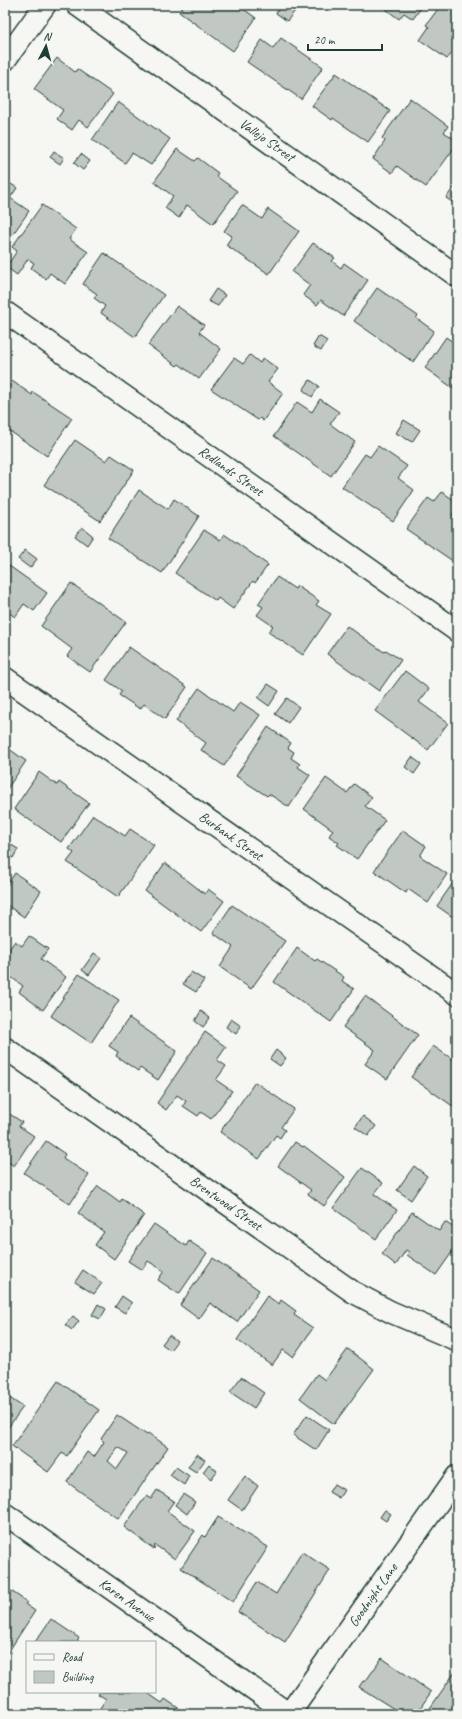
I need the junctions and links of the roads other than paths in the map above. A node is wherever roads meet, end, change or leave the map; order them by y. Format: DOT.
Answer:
graph roads {
  1 [pos="45,5"];
  2 [pos="77,5"];
  3 [pos="5,60"];
  4 [pos="457,276"];
  5 [pos="5,312"];
  6 [pos="457,631"];
  7 [pos="5,678"];
  8 [pos="457,994"];
  9 [pos="5,1048"];
  10 [pos="457,1340"];
  11 [pos="457,1476"];
  12 [pos="5,1514"];
  13 [pos="289,1714"];
  1 -- 3 [label="street"];
  2 -- 4 [label="street, Vallejo Street"];
  5 -- 6 [label="street, Redlands Street"];
  7 -- 8 [label="street, Burbank Street"];
  9 -- 10 [label="street, Brentwood Street"];
  11 -- 13 [label="street, Goodnight Lane"];
  12 -- 13 [label="street, Karen Avenue"];
}
